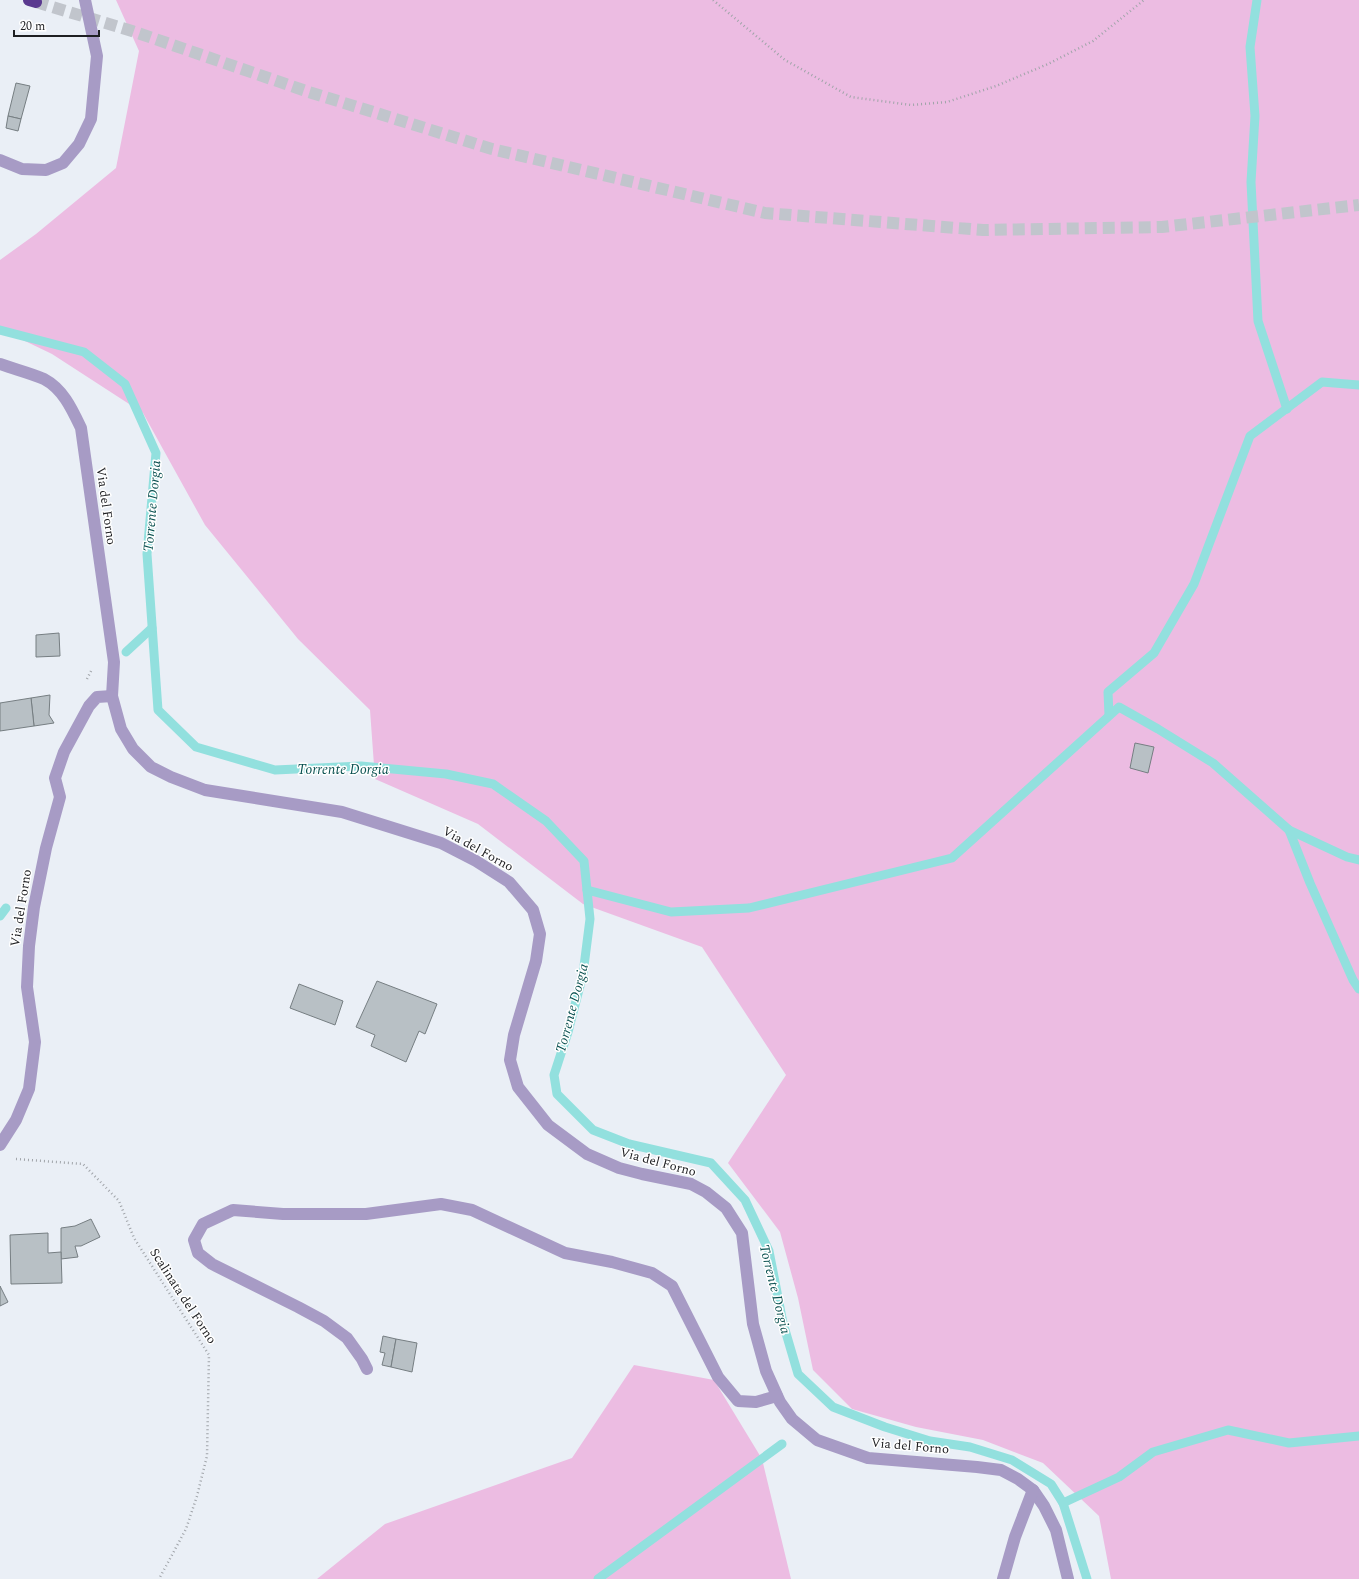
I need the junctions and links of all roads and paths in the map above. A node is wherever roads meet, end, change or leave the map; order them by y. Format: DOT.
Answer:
graph roads {
  1 [pos="85,0"];
  2 [pos="712,0"];
  3 [pos="1144,0"];
  4 [pos="0,160"];
  5 [pos="0,364"];
  6 [pos="112,696"];
  7 [pos="0,1145"];
  8 [pos="14,1159"];
  9 [pos="367,1369"];
  10 [pos="777,1396"];
  11 [pos="1032,1490"];
  12 [pos="159,1579"];
  13 [pos="1003,1579"];
  14 [pos="1068,1579"];
  1 -- 4 [label="street"];
  2 -- 3 [label="path"];
  5 -- 6 [label="street, Via del Forno"];
  6 -- 7 [label="street, Via del Forno"];
  6 -- 10 [label="street, Via del Forno"];
  8 -- 12 [label="path, Scalinata del Forno"];
  9 -- 10 [label="street"];
  10 -- 11 [label="street, Via del Forno"];
  11 -- 13 [label="street"];
  11 -- 14 [label="street, Via del Forno"];
}
